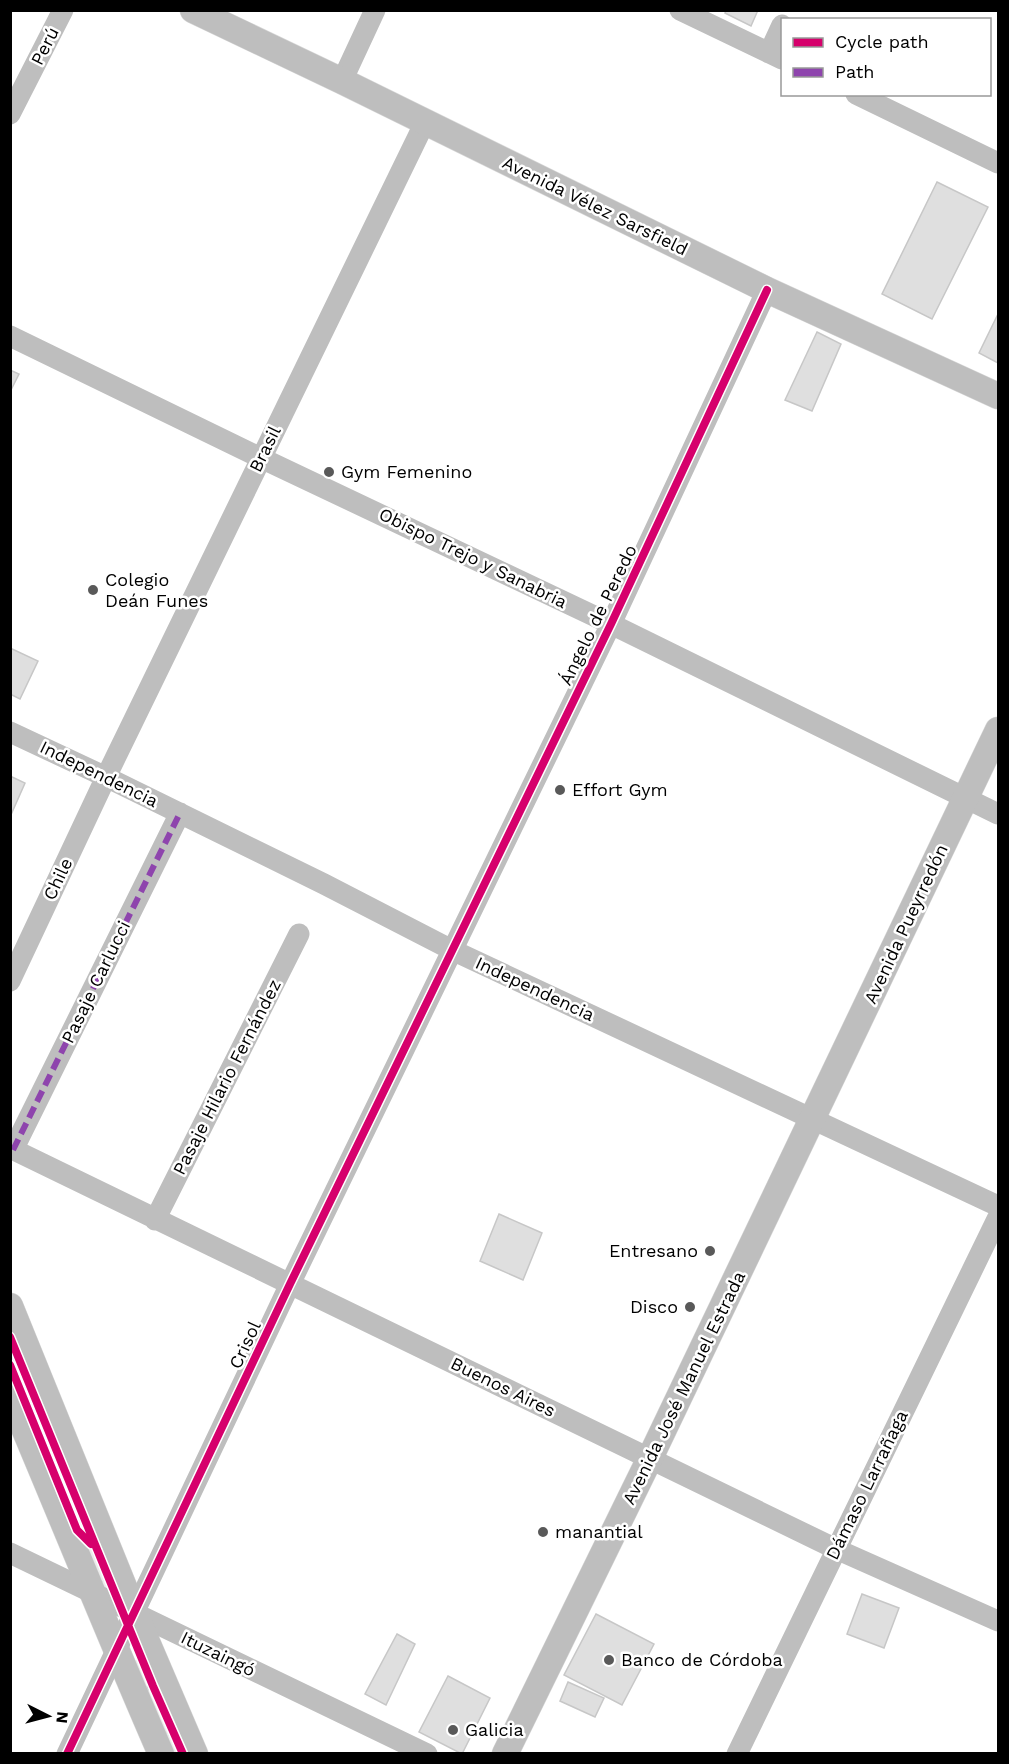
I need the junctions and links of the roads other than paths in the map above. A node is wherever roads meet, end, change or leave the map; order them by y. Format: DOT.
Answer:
graph roads {
  1 [pos="63,10"];
  2 [pos="193,10"];
  3 [pos="375,10"];
  4 [pos="680,10"];
  5 [pos="781,35"];
  6 [pos="776,56"];
  7 [pos="342,81"];
  8 [pos="860,96"];
  9 [pos="10,114"];
  10 [pos="425,122"];
  11 [pos="999,163"];
  12 [pos="767,290"];
  13 [pos="10,336"];
  14 [pos="999,396"];
  15 [pos="261,458"];
  16 [pos="611,624"];
  17 [pos="999,730"];
  18 [pos="10,732"];
  19 [pos="106,777"];
  20 [pos="965,798"];
  21 [pos="180,813"];
  22 [pos="999,814"];
  23 [pos="299,934"];
  24 [pos="452,950"];
  25 [pos="10,981"];
  26 [pos="813,1118"];
  27 [pos="12,1149"];
  28 [pos="999,1206"];
  29 [pos="999,1217"];
  30 [pos="155,1220"];
  31 [pos="290,1284"];
  32 [pos="10,1306"];
  33 [pos="10,1395"];
  34 [pos="650,1458"];
  35 [pos="836,1549"];
  36 [pos="10,1553"];
  37 [pos="94,1593"];
  38 [pos="135,1614"];
  39 [pos="999,1621"];
  40 [pos="116,1653"];
  41 [pos="67,1754"];
  42 [pos="161,1754"];
  43 [pos="195,1754"];
  44 [pos="427,1754"];
  45 [pos="505,1754"];
  46 [pos="736,1754"];
  1 -- 9 [label="street, Perú"];
  2 -- 7 [label="main road, Avenida Vélez Sarsfield"];
  3 -- 7 [label="street"];
  4 -- 6 [label="street"];
  5 -- 6 [label="street"];
  7 -- 10 [label="main road, Avenida Vélez Sarsfield"];
  8 -- 11 [label="street"];
  10 -- 12 [label="main road, Avenida Vélez Sarsfield"];
  10 -- 15 [label="street, Brasil"];
  12 -- 14 [label="main road, Avenida Vélez Sarsfield"];
  12 -- 16 [label="street, Ángelo de Peredo"];
  13 -- 15 [label="street, Obispo Trejo y Sanabria"];
  15 -- 16 [label="street, Obispo Trejo y Sanabria"];
  15 -- 19 [label="street, Brasil"];
  16 -- 20 [label="street, Obispo Trejo y Sanabria"];
  16 -- 24 [label="street, Ángelo de Peredo"];
  17 -- 20 [label="main road, Avenida Pueyrredón"];
  18 -- 19 [label="street, Independencia"];
  19 -- 21 [label="street, Independencia"];
  19 -- 25 [label="street, Chile"];
  20 -- 22 [label="street, Obispo Trejo y Sanabria"];
  20 -- 26 [label="main road, Avenida Pueyrredón"];
  21 -- 24 [label="street, Independencia"];
  21 -- 27 [label="street, Pasaje Carlucci"];
  23 -- 30 [label="street, Pasaje Hilario Fernández"];
  24 -- 26 [label="street, Independencia"];
  24 -- 31 [label="street, Crisol"];
  26 -- 28 [label="street, Independencia"];
  26 -- 34 [label="main road, Avenida José Manuel Estrada"];
  27 -- 30 [label="street, Buenos Aires"];
  29 -- 35 [label="street, Dámaso Larrañaga"];
  30 -- 31 [label="street, Buenos Aires"];
  31 -- 34 [label="street, Buenos Aires"];
  31 -- 38 [label="street, Crisol"];
  32 -- 38 [label="main road"];
  33 -- 37 [label="main road"];
  34 -- 35 [label="street, Buenos Aires"];
  34 -- 45 [label="main road, Avenida José Manuel Estrada"];
  35 -- 39 [label="street, Buenos Aires"];
  35 -- 46 [label="street, Dámaso Larrañaga"];
  36 -- 37 [label="street, Ituzaingó"];
  37 -- 38 [label="street, Ituzaingó"];
  37 -- 40 [label="main road"];
  38 -- 40 [label="street, Crisol"];
  38 -- 43 [label="main road"];
  38 -- 44 [label="street, Ituzaingó"];
  40 -- 41 [label="street, Crisol"];
  40 -- 42 [label="main road"];
}
